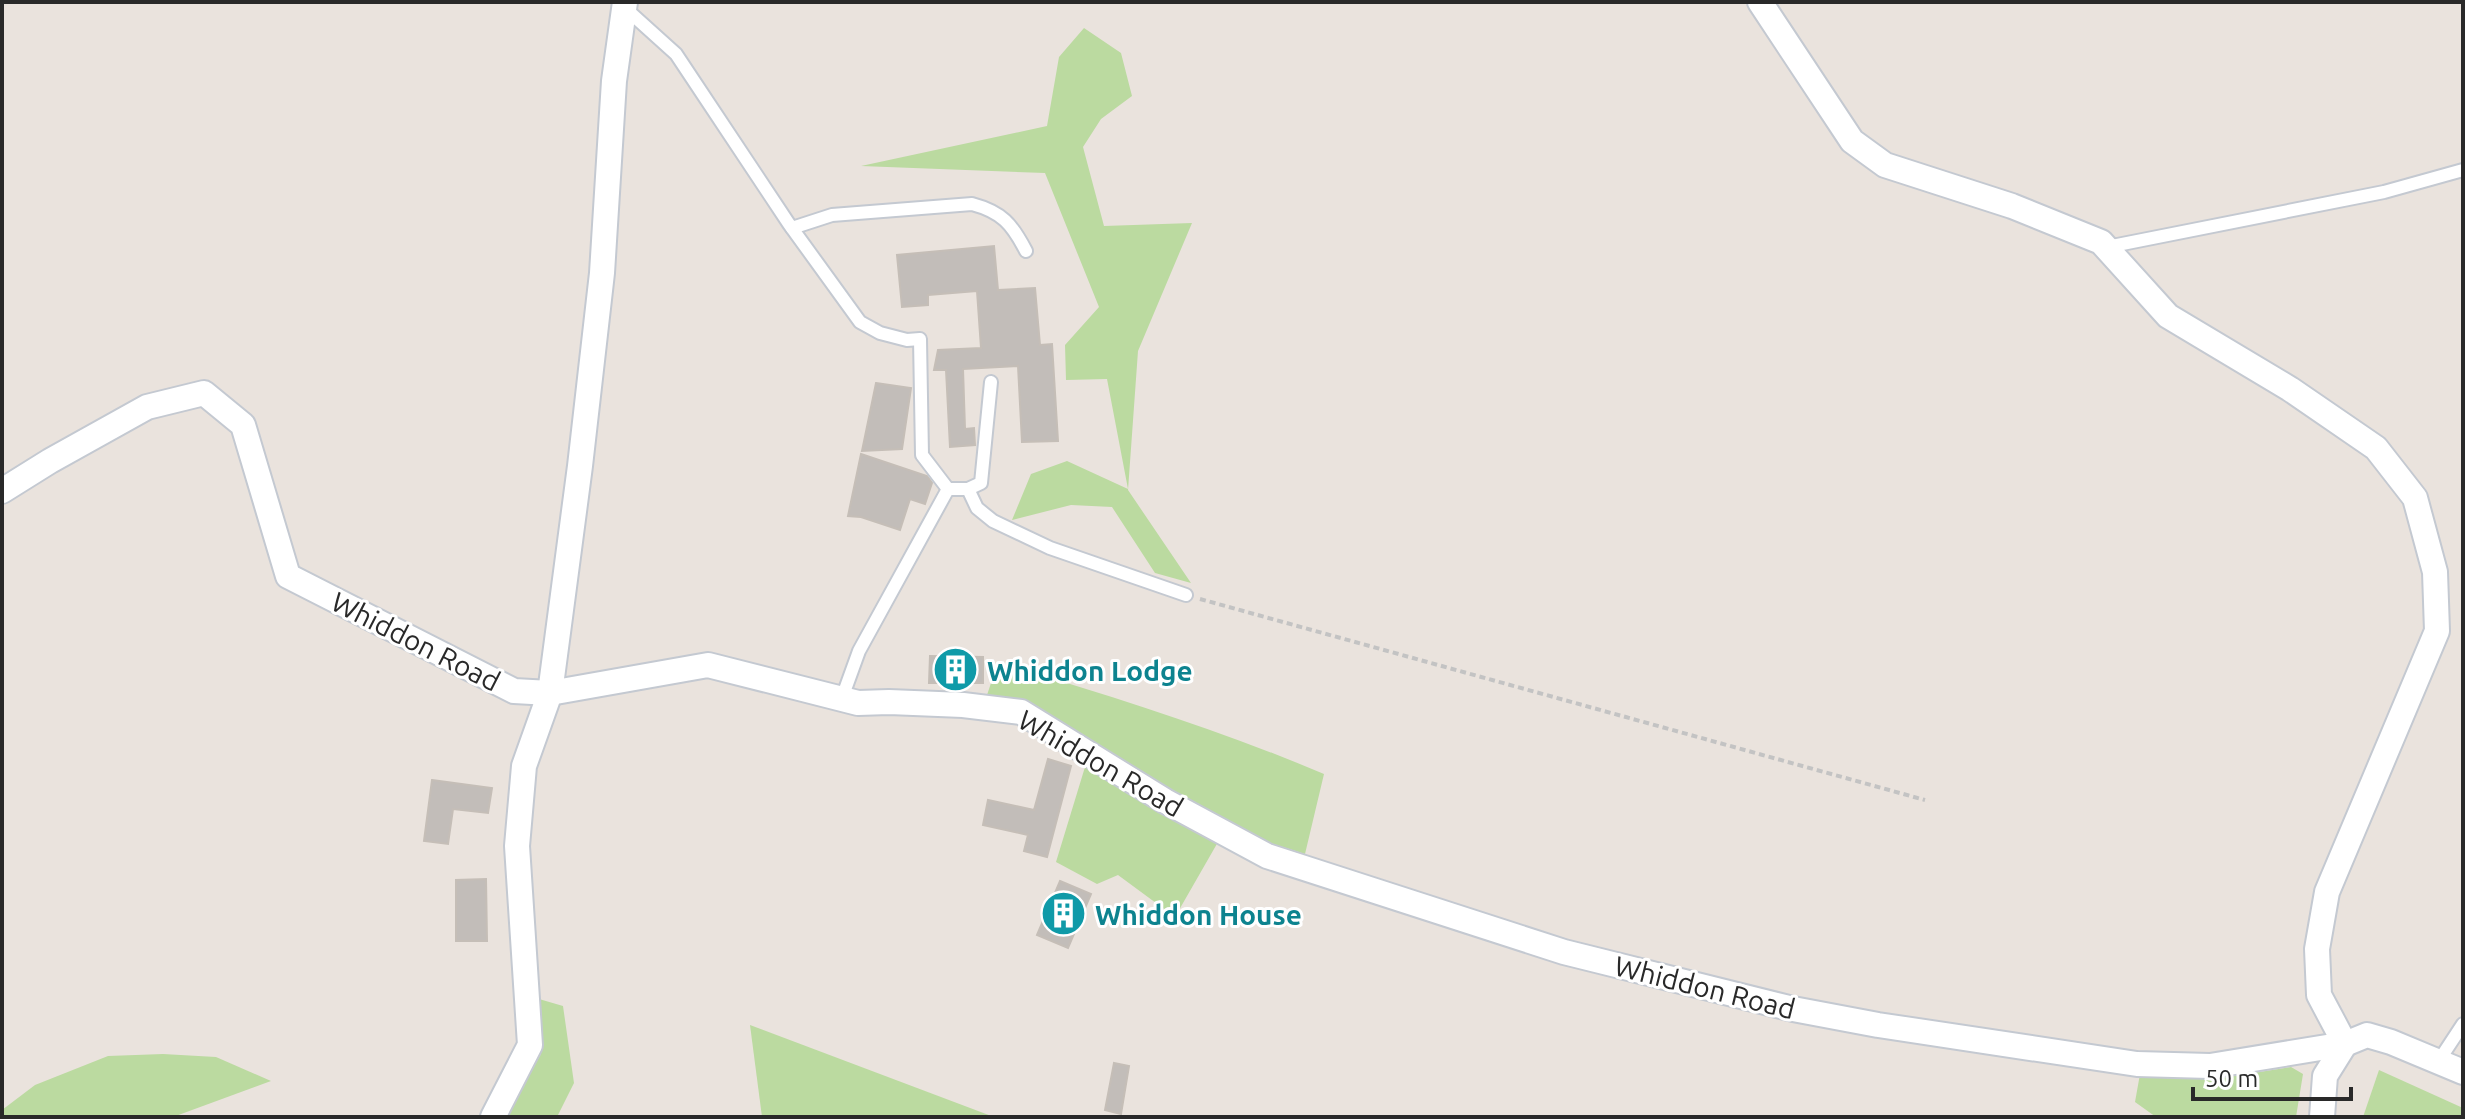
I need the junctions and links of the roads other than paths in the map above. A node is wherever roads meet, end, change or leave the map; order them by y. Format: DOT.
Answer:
graph roads {
  1 [pos="1760,2"];
  2 [pos="624,4"];
  3 [pos="2463,170"];
  4 [pos="792,228"];
  5 [pos="2105,247"];
  6 [pos="1026,251"];
  7 [pos="991,382"];
  8 [pos="948,489"];
  9 [pos="968,489"];
  10 [pos="2,491"];
  11 [pos="1186,595"];
  12 [pos="550,693"];
  13 [pos="842,698"];
  14 [pos="2463,1024"];
  15 [pos="2345,1044"];
  16 [pos="2438,1062"];
  17 [pos="2463,1072"];
  18 [pos="493,1117"];
  19 [pos="2322,1117"];
  1 -- 5 [label="street"];
  2 -- 4 [label="lane"];
  2 -- 12 [label="street"];
  3 -- 5 [label="lane"];
  4 -- 6 [label="lane"];
  4 -- 8 [label="lane"];
  5 -- 15 [label="street"];
  7 -- 9 [label="lane"];
  8 -- 9 [label="lane"];
  8 -- 13 [label="lane"];
  9 -- 11 [label="lane"];
  10 -- 12 [label="street, Whiddon Road"];
  12 -- 13 [label="street, Whiddon Road"];
  12 -- 18 [label="street"];
  13 -- 15 [label="street, Whiddon Road"];
  14 -- 16 [label="lane"];
  15 -- 16 [label="street, Whiddon Road"];
  15 -- 19 [label="street"];
  16 -- 17 [label="street, Whiddon Road"];
}
